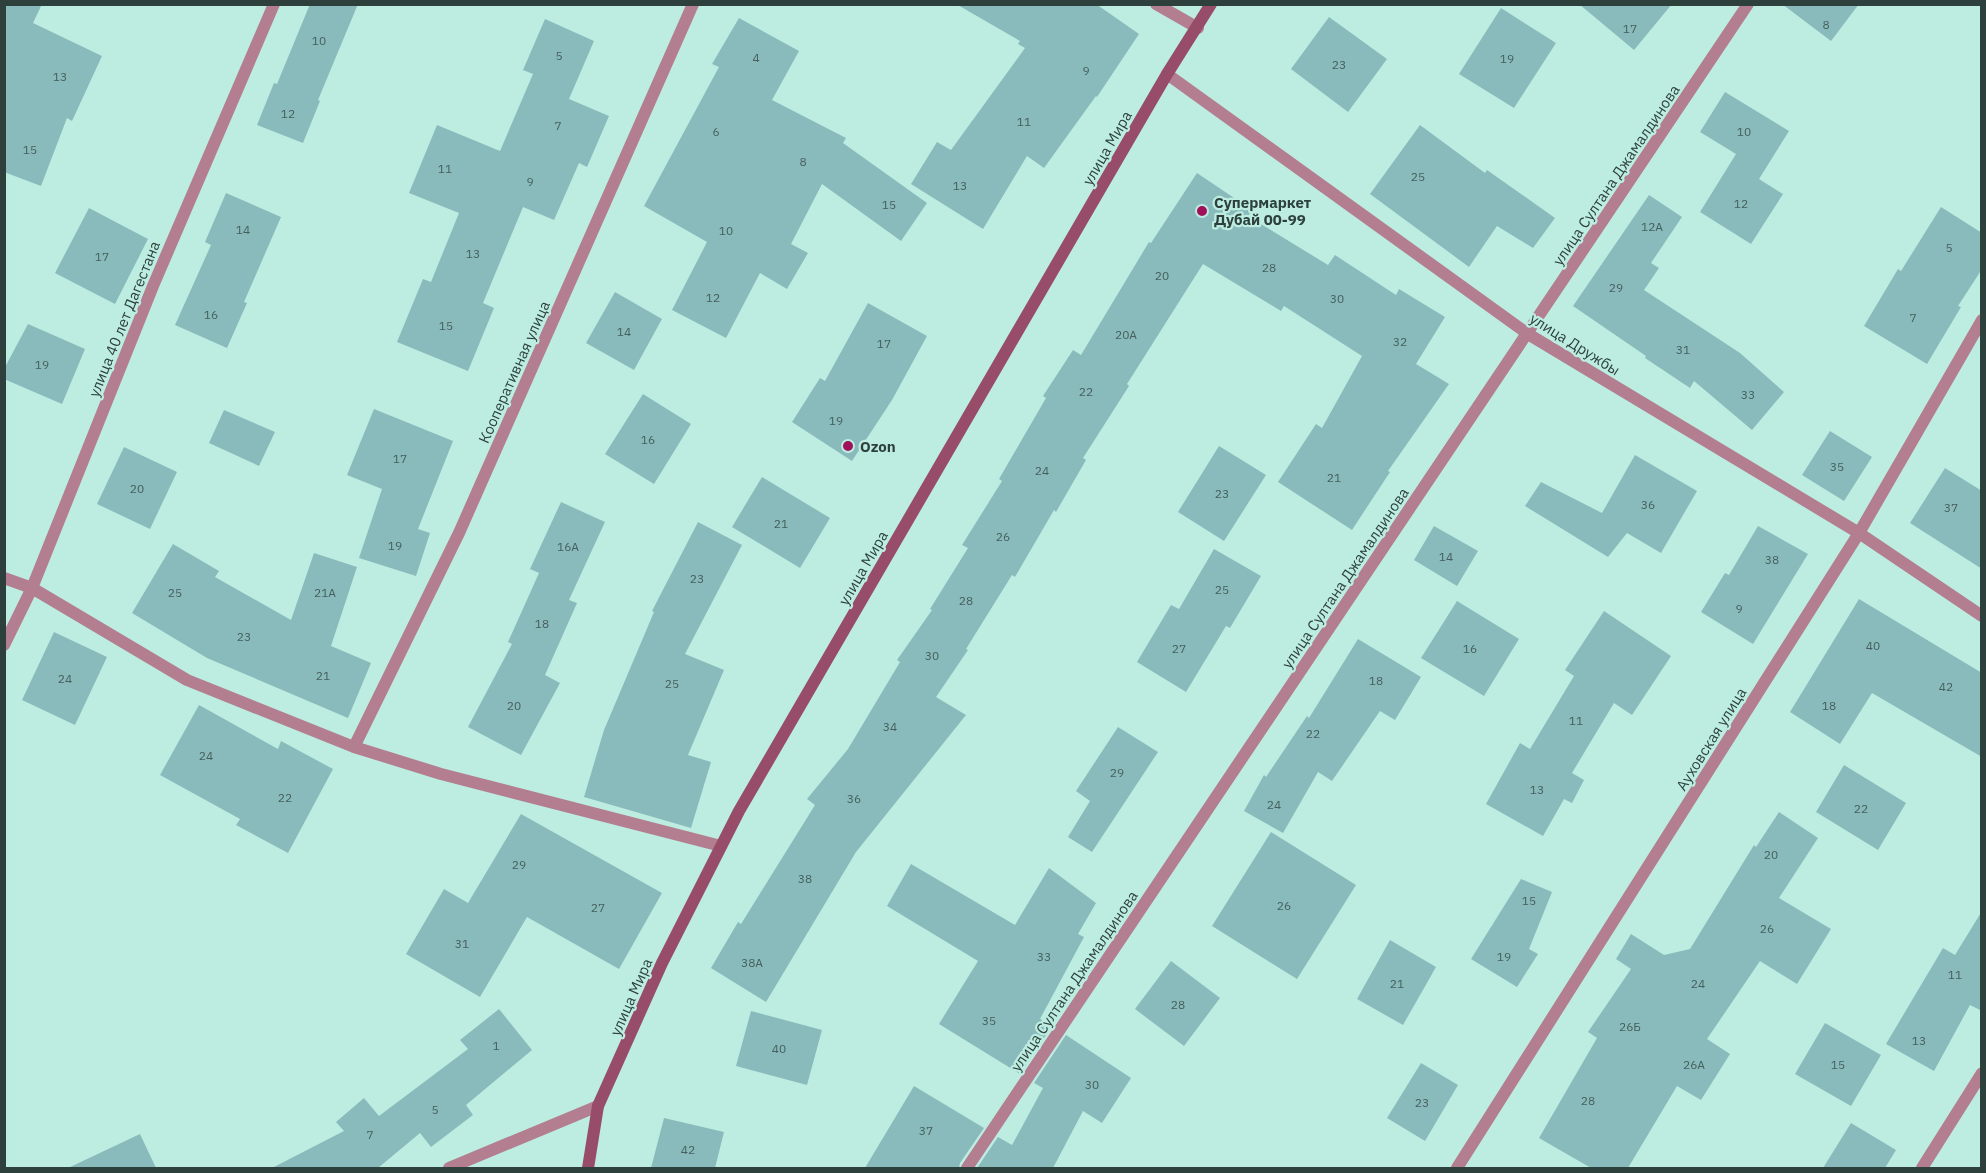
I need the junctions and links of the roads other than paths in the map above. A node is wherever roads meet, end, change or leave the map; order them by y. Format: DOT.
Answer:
graph roads {
  1 [pos="274,4"];
  2 [pos="693,4"];
  3 [pos="1156,4"];
  4 [pos="1211,4"];
  5 [pos="1748,4"];
  6 [pos="1198,28"];
  7 [pos="1167,74"];
  8 [pos="1982,320"];
  9 [pos="1528,334"];
  10 [pos="1859,533"];
  11 [pos="4,578"];
  12 [pos="32,588"];
  13 [pos="1982,616"];
  14 [pos="4,645"];
  15 [pos="354,747"];
  16 [pos="721,846"];
  17 [pos="1982,1073"];
  18 [pos="598,1106"];
  19 [pos="449,1168"];
  20 [pos="588,1168"];
  21 [pos="967,1168"];
  22 [pos="1457,1168"];
  23 [pos="1922,1168"];
  1 -- 12 [label="street, улица 40 лет Дагестана"];
  2 -- 15 [label="street, Кооперативная улица"];
  3 -- 6 [label="street"];
  4 -- 6 [label="main road, улица Мира"];
  5 -- 9 [label="street, улица Султана Джамалдинова"];
  6 -- 7 [label="main road, улица Мира"];
  7 -- 9 [label="street, улица Дружбы"];
  7 -- 16 [label="main road, улица Мира"];
  8 -- 10 [label="street, Ауховская улица"];
  9 -- 10 [label="street, улица Дружбы"];
  9 -- 21 [label="street, улица Султана Джамалдинова"];
  10 -- 13 [label="street, улица Дружбы"];
  10 -- 22 [label="street, Ауховская улица"];
  11 -- 12 [label="street"];
  12 -- 14 [label="street, улица 40 лет Дагестана"];
  12 -- 15 [label="street"];
  15 -- 16 [label="street"];
  16 -- 18 [label="main road, улица Мира"];
  17 -- 23 [label="street"];
  18 -- 19 [label="street"];
  18 -- 20 [label="main road, улица Мира"];
}
